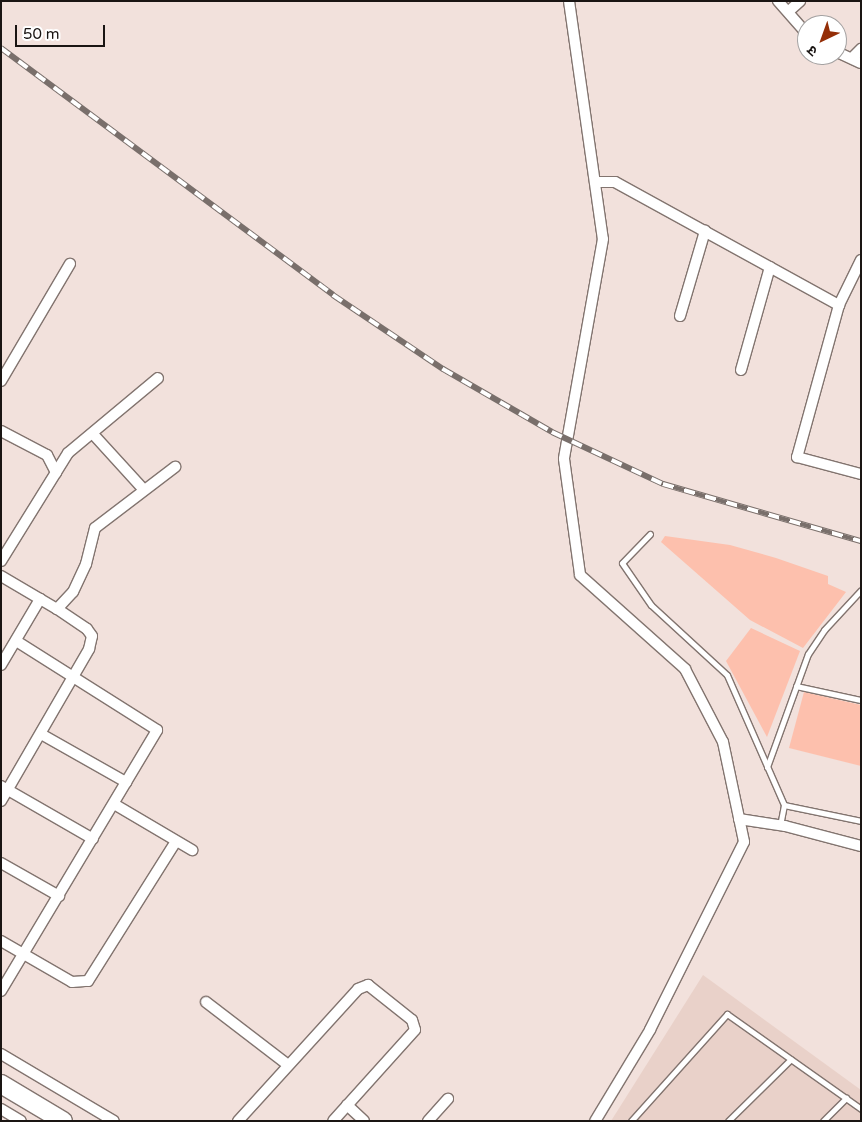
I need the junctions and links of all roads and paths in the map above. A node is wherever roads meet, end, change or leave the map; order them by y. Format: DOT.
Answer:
graph roads {
  1 [pos="569,1"];
  2 [pos="778,1"];
  3 [pos="800,1"];
  4 [pos="789,11"];
  5 [pos="797,21"];
  6 [pos="861,49"];
  7 [pos="856,61"];
  8 [pos="595,182"];
  9 [pos="705,231"];
  10 [pos="861,260"];
  11 [pos="70,264"];
  12 [pos="770,267"];
  13 [pos="839,305"];
  14 [pos="680,316"];
  15 [pos="5,368"];
  16 [pos="741,370"];
  17 [pos="158,378"];
  18 [pos="1,381"];
  19 [pos="1,431"];
  20 [pos="92,434"];
  21 [pos="175,467"];
  22 [pos="56,473"];
  23 [pos="861,474"];
  24 [pos="143,489"];
  25 [pos="650,534"];
  26 [pos="1,561"];
  27 [pos="1,576"];
  28 [pos="861,590"];
  29 [pos="40,599"];
  30 [pos="56,609"];
  31 [pos="16,641"];
  32 [pos="1,665"];
  33 [pos="74,676"];
  34 [pos="796,686"];
  35 [pos="861,700"];
  36 [pos="41,734"];
  37 [pos="767,768"];
  38 [pos="126,782"];
  39 [pos="4,788"];
  40 [pos="1,801"];
  41 [pos="114,804"];
  42 [pos="784,805"];
  43 [pos="739,819"];
  44 [pos="861,821"];
  45 [pos="780,825"];
  46 [pos="93,839"];
  47 [pos="176,841"];
  48 [pos="861,846"];
  49 [pos="192,850"];
  50 [pos="1,863"];
  51 [pos="59,896"];
  52 [pos="1,941"];
  53 [pos="23,955"];
  54 [pos="1,991"];
  55 [pos="206,1002"];
  56 [pos="1,1054"];
  57 [pos="791,1059"];
  58 [pos="288,1066"];
  59 [pos="1,1084"];
  60 [pos="1,1097"];
  61 [pos="846,1098"];
  62 [pos="448,1099"];
  63 [pos="347,1105"];
  64 [pos="861,1109"];
  65 [pos="5,1115"];
  66 [pos="242,1119"];
  67 [pos="21,1121"];
  68 [pos="41,1121"];
  69 [pos="63,1121"];
  70 [pos="114,1121"];
  71 [pos="333,1121"];
  72 [pos="364,1121"];
  73 [pos="428,1121"];
  74 [pos="595,1121"];
  75 [pos="631,1121"];
  76 [pos="728,1121"];
  77 [pos="822,1121"];
  1 -- 8 [label="street"];
  2 -- 4 [label="street"];
  3 -- 4 [label="street"];
  4 -- 5 [label="street"];
  6 -- 7 [label="street"];
  8 -- 9 [label="street"];
  8 -- 43 [label="street"];
  9 -- 12 [label="street"];
  9 -- 14 [label="street"];
  10 -- 13 [label="street"];
  11 -- 15 [label="street"];
  12 -- 13 [label="street"];
  12 -- 16 [label="street"];
  13 -- 23 [label="street"];
  15 -- 18 [label="street"];
  17 -- 20 [label="street"];
  19 -- 22 [label="street"];
  20 -- 22 [label="street"];
  20 -- 24 [label="street"];
  21 -- 24 [label="street"];
  22 -- 26 [label="street"];
  24 -- 30 [label="street"];
  25 -- 37 [label="lane"];
  27 -- 29 [label="street"];
  28 -- 34 [label="lane"];
  29 -- 30 [label="street"];
  29 -- 31 [label="street"];
  30 -- 33 [label="street"];
  31 -- 32 [label="street"];
  31 -- 33 [label="street"];
  33 -- 36 [label="street"];
  33 -- 38 [label="street"];
  34 -- 35 [label="lane"];
  34 -- 37 [label="lane"];
  36 -- 38 [label="street"];
  36 -- 39 [label="street"];
  37 -- 42 [label="lane"];
  38 -- 41 [label="street"];
  39 -- 40 [label="street"];
  39 -- 46 [label="street"];
  41 -- 46 [label="street"];
  41 -- 47 [label="street"];
  42 -- 44 [label="lane"];
  42 -- 45 [label="lane"];
  43 -- 45 [label="street"];
  43 -- 74 [label="street"];
  45 -- 48 [label="street"];
  46 -- 51 [label="street"];
  47 -- 49 [label="street"];
  47 -- 53 [label="street"];
  50 -- 51 [label="street"];
  51 -- 53 [label="street"];
  52 -- 53 [label="street"];
  53 -- 54 [label="street"];
  55 -- 58 [label="street"];
  56 -- 70 [label="street"];
  57 -- 61 [label="lane"];
  57 -- 75 [label="lane"];
  57 -- 76 [label="lane"];
  58 -- 63 [label="street"];
  58 -- 66 [label="street"];
  59 -- 69 [label="highway"];
  60 -- 68 [label="highway"];
  61 -- 64 [label="lane"];
  61 -- 77 [label="lane"];
  62 -- 73 [label="street"];
  63 -- 71 [label="street"];
  63 -- 72 [label="street"];
  65 -- 67 [label="street"];
}
